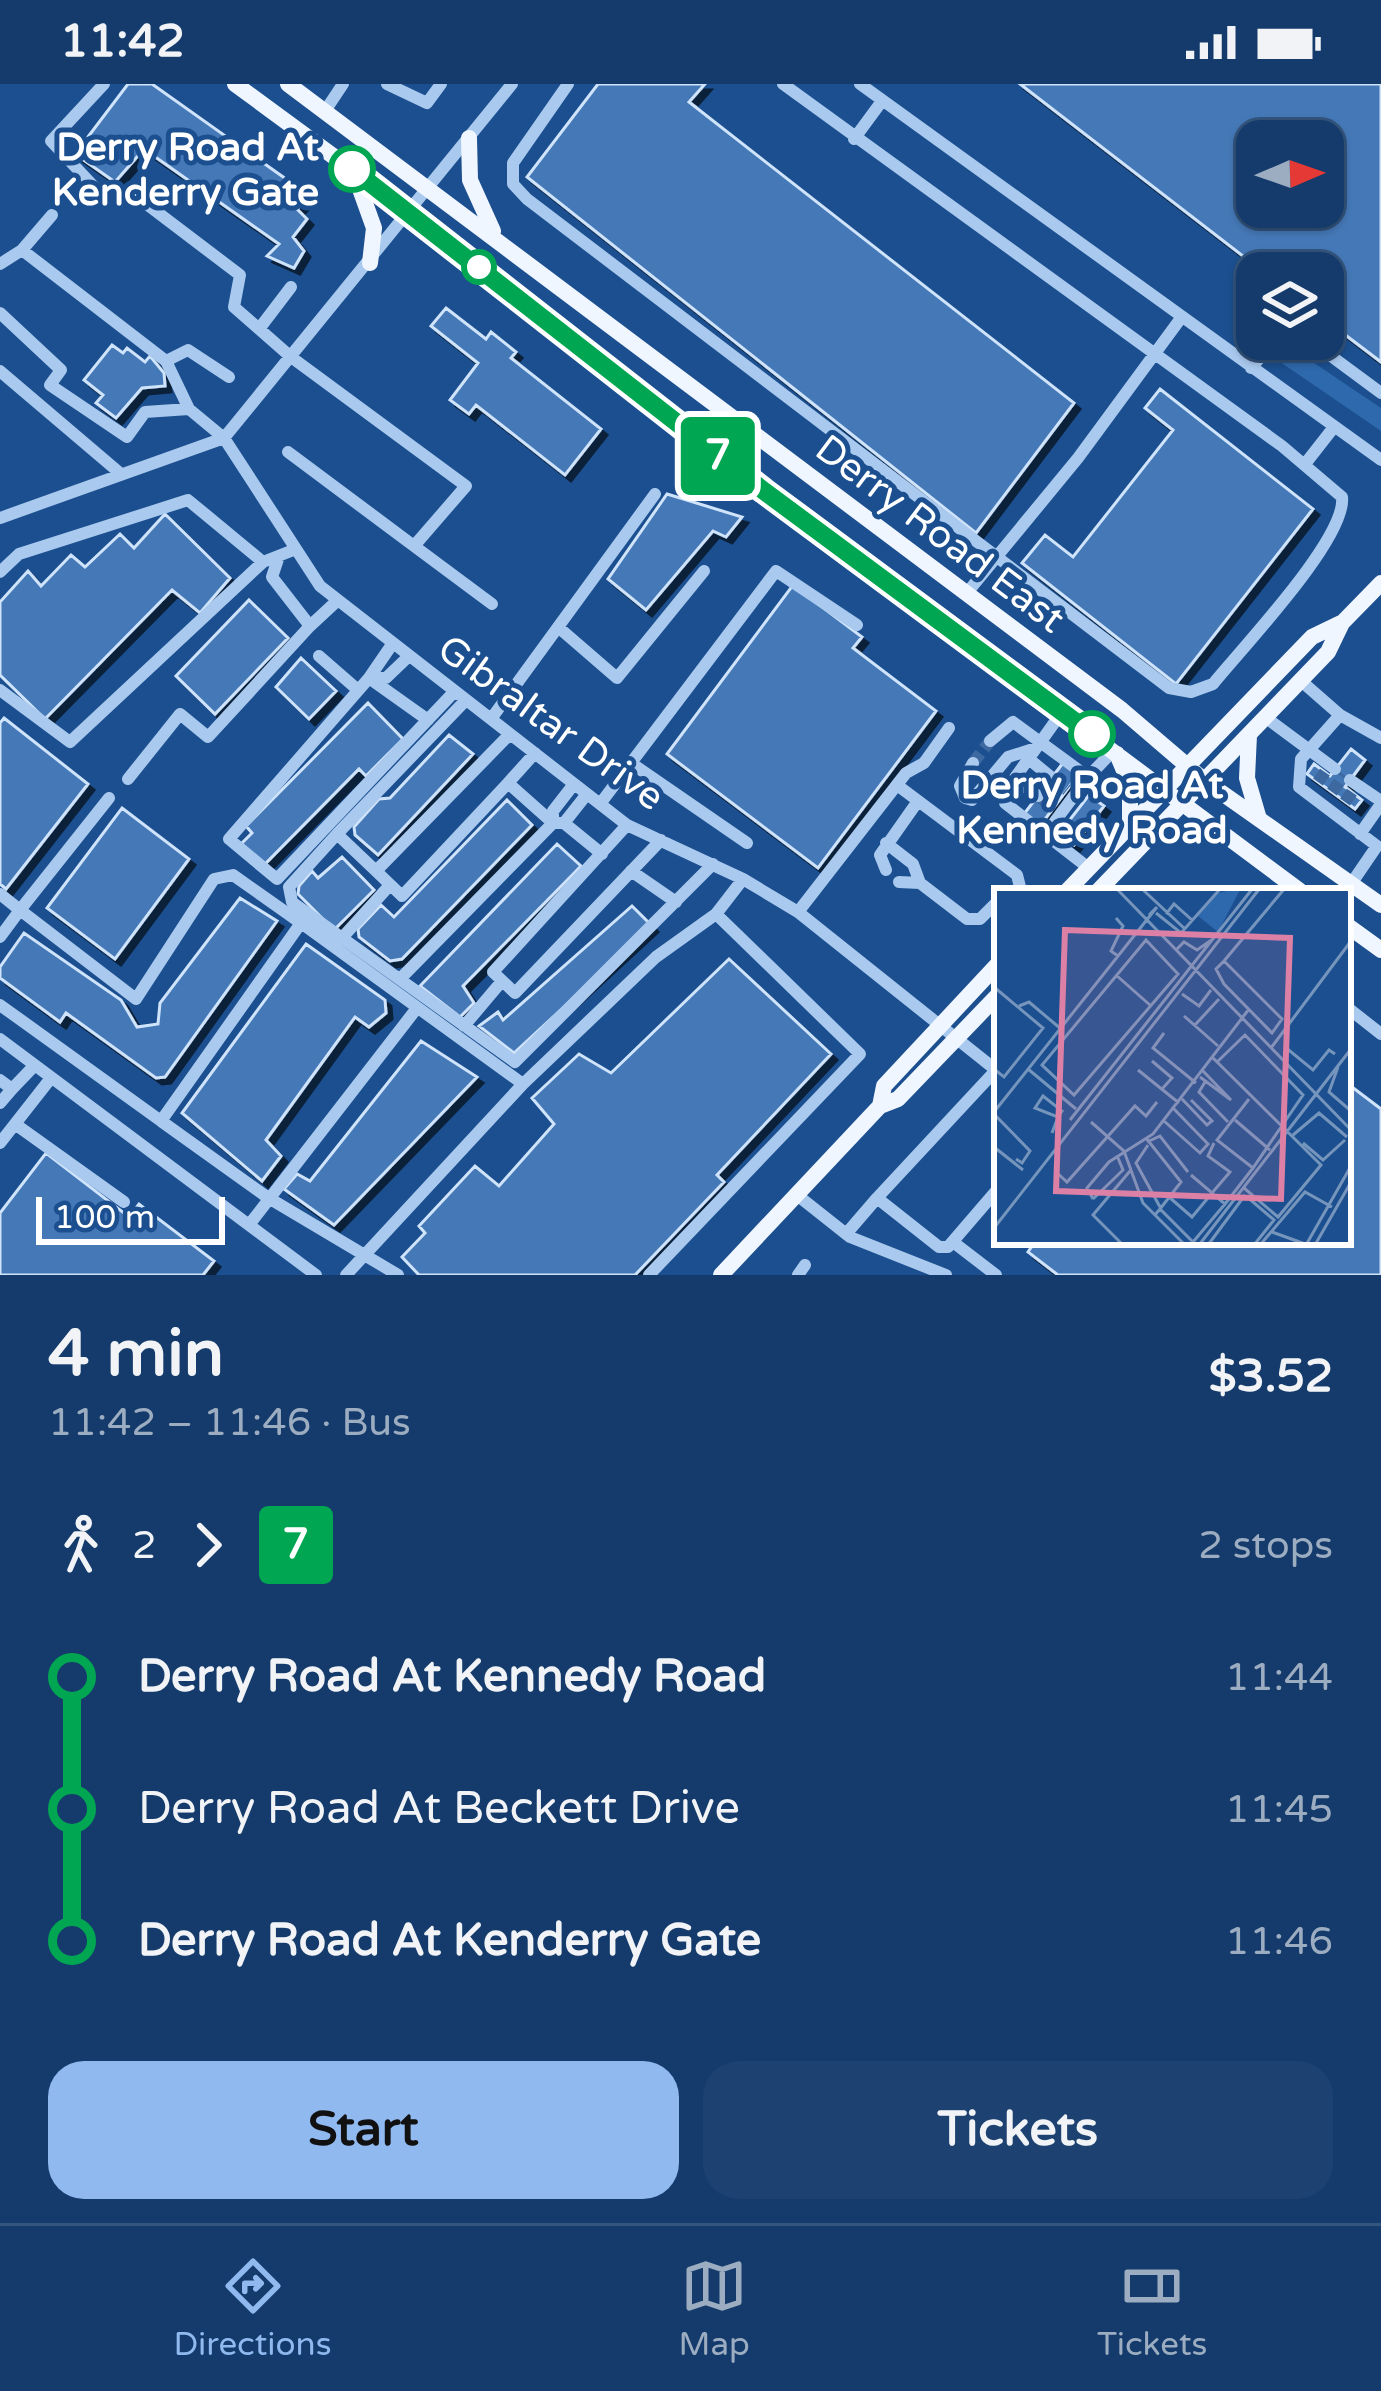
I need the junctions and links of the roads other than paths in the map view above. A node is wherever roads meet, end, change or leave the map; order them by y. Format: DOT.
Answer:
graph roads {
  1 [pos="104,84"];
  2 [pos="236,84"];
  3 [pos="343,84"];
  4 [pos="390,84"];
  5 [pos="441,84"];
  6 [pos="512,84"];
  7 [pos="568,84"];
  8 [pos="783,84"];
  9 [pos="860,84"];
  10 [pos="292,85"];
  11 [pos="882,101"];
  12 [pos="325,111"];
  13 [pos="277,113"];
  14 [pos="469,138"];
  15 [pos="854,139"];
  16 [pos="352,169"];
  17 [pos="432,188"];
  18 [pos="411,214"];
  19 [pos="52,215"];
  20 [pos="496,238"];
  21 [pos="22,250"];
  22 [pos="370,263"];
  23 [pos="0,264"];
  24 [pos="291,287"];
  25 [pos="0,313"];
  26 [pos="1181,318"];
  27 [pos="259,329"];
  28 [pos="1154,355"];
  29 [pos="291,358"];
  30 [pos="1258,360"];
  31 [pos="1336,360"];
  32 [pos="166,362"];
  33 [pos="1251,368"];
  34 [pos="0,371"];
  35 [pos="229,377"];
  36 [pos="1381,393"];
  37 [pos="189,409"];
  38 [pos="1334,427"];
  39 [pos="224,438"];
  40 [pos="288,452"];
  41 [pos="1381,460"];
  42 [pos="1305,464"];
  43 [pos="121,474"];
  44 [pos="655,494"];
  45 [pos="0,518"];
  46 [pos="414,546"];
  47 [pos="296,549"];
  48 [pos="996,556"];
  49 [pos="270,561"];
  50 [pos="704,571"];
  51 [pos="0,572"];
  52 [pos="1381,583"];
  53 [pos="966,594"];
  54 [pos="338,600"];
  55 [pos="493,604"];
  56 [pos="1342,623"];
  57 [pos="310,626"];
  58 [pos="857,626"];
  59 [pos="558,627"];
  60 [pos="393,643"];
  61 [pos="319,656"];
  62 [pos="409,656"];
  63 [pos="370,678"];
  64 [pos="1300,680"];
  65 [pos="0,690"];
  66 [pos="358,690"];
  67 [pos="461,695"];
  68 [pos="1062,712"];
  69 [pos="1340,715"];
  70 [pos="1265,717"];
  71 [pos="491,719"];
  72 [pos="428,720"];
  73 [pos="949,728"];
  74 [pos="510,734"];
  75 [pos="1249,735"];
  76 [pos="1381,738"];
  77 [pos="990,741"];
  78 [pos="1309,749"];
  79 [pos="1036,750"];
  80 [pos="1115,752"];
  81 [pos="535,753"];
  82 [pos="631,763"];
  83 [pos="973,763"];
  84 [pos="1191,766"];
  85 [pos="994,776"];
  86 [pos="1088,777"];
  87 [pos="964,778"];
  88 [pos="1052,778"];
  89 [pos="128,779"];
  90 [pos="1205,781"];
  91 [pos="508,783"];
  92 [pos="1011,783"];
  93 [pos="574,784"];
  94 [pos="897,785"];
  95 [pos="1167,791"];
  96 [pos="1332,792"];
  97 [pos="587,794"];
  98 [pos="1309,795"];
  99 [pos="1037,796"];
  100 [pos="109,798"];
  101 [pos="918,801"];
  102 [pos="1381,803"];
  103 [pos="600,804"];
  104 [pos="1184,804"];
  105 [pos="1322,805"];
  106 [pos="1336,815"];
  107 [pos="1260,820"];
  108 [pos="558,823"];
  109 [pos="627,825"];
  110 [pos="1130,830"];
  111 [pos="1360,833"];
  112 [pos="337,835"];
  113 [pos="1044,836"];
  114 [pos="661,840"];
  115 [pos="886,842"];
  116 [pos="747,843"];
  117 [pos="1379,846"];
  118 [pos="602,854"];
  119 [pos="713,864"];
  120 [pos="1090,869"];
  121 [pos="886,870"];
  122 [pos="376,871"];
  123 [pos="631,871"];
  124 [pos="743,879"];
  125 [pos="899,882"];
  126 [pos="920,883"];
  127 [pos="1351,884"];
  128 [pos="390,885"];
  129 [pos="1016,888"];
  130 [pos="1070,888"];
  131 [pos="1101,888"];
  132 [pos="1296,888"];
  133 [pos="0,893"];
  134 [pos="676,902"];
  135 [pos="994,905"];
  136 [pos="1381,905"];
  137 [pos="20,910"];
  138 [pos="798,911"];
  139 [pos="716,914"];
  140 [pos="301,923"];
  141 [pos="1351,928"];
  142 [pos="0,937"];
  143 [pos="341,939"];
  144 [pos="1381,950"];
  145 [pos="994,968"];
  146 [pos="400,979"];
  147 [pos="502,981"];
  148 [pos="994,999"];
  149 [pos="0,1005"];
  150 [pos="417,1008"];
  151 [pos="1351,1010"];
  152 [pos="943,1024"];
  153 [pos="464,1026"];
  154 [pos="1381,1034"];
  155 [pos="958,1037"];
  156 [pos="0,1040"];
  157 [pos="34,1065"];
  158 [pos="994,1067"];
  159 [pos="994,1071"];
  160 [pos="51,1078"];
  161 [pos="6,1084"];
  162 [pos="524,1084"];
  163 [pos="0,1103"];
  164 [pos="880,1106"];
  165 [pos="161,1120"];
  166 [pos="15,1124"];
  167 [pos="0,1143"];
  168 [pos="994,1194"];
  169 [pos="797,1195"];
  170 [pos="267,1197"];
  171 [pos="877,1198"];
  172 [pos="124,1202"];
  173 [pos="249,1225"];
  174 [pos="846,1234"];
  175 [pos="953,1242"];
  176 [pos="364,1252"];
  177 [pos="316,1275"];
  178 [pos="346,1275"];
  179 [pos="398,1275"];
  180 [pos="649,1275"];
  181 [pos="722,1275"];
  182 [pos="946,1275"];
  183 [pos="996,1275"];
  1 -- 27 [label="street"];
  2 -- 13 [label="main road, Derry Road East"];
  3 -- 12 [label="street"];
  4 -- 5 [label="street"];
  6 -- 14 [label="street"];
  7 -- 48 [label="street"];
  8 -- 15 [label="street"];
  9 -- 11 [label="street"];
  10 -- 12 [label="main road, Derry Road East"];
  10 -- 13 [label="main road"];
  11 -- 15 [label="street"];
  11 -- 26 [label="street"];
  12 -- 17 [label="main road, Derry Road East"];
  13 -- 16 [label="main road, Derry Road East"];
  14 -- 17 [label="street"];
  14 -- 20 [label="main road"];
  15 -- 28 [label="street"];
  16 -- 18 [label="main road, Derry Road East"];
  16 -- 22 [label="main road"];
  17 -- 18 [label="street"];
  17 -- 20 [label="main road, Derry Road East"];
  18 -- 22 [label="street"];
  18 -- 68 [label="main road, Derry Road East"];
  19 -- 21 [label="street"];
  20 -- 53 [label="main road, Derry Road East"];
  21 -- 23 [label="street"];
  21 -- 32 [label="street"];
  22 -- 29 [label="street"];
  24 -- 27 [label="street"];
  25 -- 37 [label="street"];
  26 -- 28 [label="street"];
  26 -- 33 [label="street"];
  27 -- 29 [label="street"];
  28 -- 42 [label="street"];
  28 -- 48 [label="street"];
  29 -- 39 [label="street"];
  29 -- 46 [label="street"];
  30 -- 33 [label="street"];
  31 -- 36 [label="street"];
  32 -- 35 [label="street"];
  32 -- 37 [label="street"];
  33 -- 38 [label="street"];
  34 -- 43 [label="street"];
  37 -- 39 [label="street, Gibraltar Drive"];
  38 -- 41 [label="street"];
  38 -- 42 [label="street"];
  39 -- 43 [label="street"];
  39 -- 47 [label="street, Gibraltar Drive"];
  40 -- 46 [label="street"];
  42 -- 48 [label="street"];
  43 -- 45 [label="street"];
  44 -- 59 [label="street"];
  46 -- 55 [label="street"];
  47 -- 49 [label="street"];
  47 -- 54 [label="street, Gibraltar Drive"];
  48 -- 53 [label="street"];
  49 -- 51 [label="street"];
  49 -- 57 [label="street"];
  49 -- 65 [label="street"];
  50 -- 59 [label="street"];
  52 -- 56 [label="main road"];
  53 -- 84 [label="main road, Derry Road East"];
  54 -- 57 [label="street"];
  54 -- 60 [label="street, Gibraltar Drive"];
  56 -- 64 [label="main road"];
  56 -- 84 [label="main road"];
  57 -- 89 [label="street"];
  58 -- 82 [label="street"];
  59 -- 71 [label="street"];
  60 -- 62 [label="street, Gibraltar Drive"];
  60 -- 63 [label="street"];
  61 -- 66 [label="street"];
  62 -- 63 [label="street"];
  62 -- 67 [label="street, Gibraltar Drive"];
  63 -- 66 [label="street"];
  63 -- 72 [label="street"];
  64 -- 69 [label="street"];
  64 -- 70 [label="main road"];
  66 -- 72 [label="street"];
  67 -- 71 [label="street, Gibraltar Drive"];
  67 -- 72 [label="street"];
  67 -- 112 [label="street"];
  68 -- 79 [label="street"];
  68 -- 80 [label="main road, Derry Road East"];
  69 -- 76 [label="street"];
  69 -- 78 [label="street"];
  70 -- 75 [label="main road"];
  70 -- 78 [label="street"];
  71 -- 74 [label="street, Gibraltar Drive"];
  73 -- 94 [label="street"];
  74 -- 81 [label="street, Gibraltar Drive"];
  74 -- 122 [label="street"];
  75 -- 90 [label="main road"];
  75 -- 107 [label="main road"];
  77 -- 79 [label="street"];
  78 -- 98 [label="street"];
  78 -- 98 [label="street"];
  79 -- 85 [label="street"];
  79 -- 86 [label="street"];
  79 -- 88 [label="street"];
  79 -- 92 [label="street"];
  80 -- 86 [label="street"];
  80 -- 95 [label="main road, Derry Road East"];
  80 -- 110 [label="main road"];
  81 -- 91 [label="street"];
  81 -- 93 [label="street, Gibraltar Drive"];
  82 -- 103 [label="street"];
  82 -- 116 [label="street"];
  83 -- 87 [label="street"];
  84 -- 90 [label="main road, Derry Road East"];
  84 -- 95 [label="main road"];
  85 -- 87 [label="street"];
  85 -- 87 [label="street"];
  85 -- 92 [label="street"];
  86 -- 113 [label="street"];
  90 -- 104 [label="main road"];
  90 -- 107 [label="main road, Derry Road East"];
  91 -- 108 [label="street"];
  91 -- 128 [label="street"];
  92 -- 99 [label="street"];
  92 -- 113 [label="street"];
  93 -- 97 [label="street, Gibraltar Drive"];
  93 -- 108 [label="street"];
  94 -- 101 [label="street"];
  94 -- 138 [label="street"];
  95 -- 104 [label="main road, Derry Road East"];
  95 -- 110 [label="main road"];
  96 -- 105 [label="street"];
  97 -- 103 [label="street, Gibraltar Drive"];
  97 -- 108 [label="street"];
  98 -- 105 [label="street"];
  100 -- 137 [label="street"];
  101 -- 115 [label="street"];
  101 -- 129 [label="street"];
  102 -- 106 [label="street"];
  102 -- 111 [label="street"];
  103 -- 109 [label="street, Gibraltar Drive"];
  104 -- 131 [label="main road"];
  104 -- 132 [label="main road, Derry Road East"];
  105 -- 106 [label="street"];
  106 -- 111 [label="street"];
  107 -- 127 [label="main road, Derry Road East"];
  108 -- 118 [label="street"];
  108 -- 146 [label="street"];
  109 -- 114 [label="street, Gibraltar Drive"];
  109 -- 118 [label="street"];
  110 -- 120 [label="main road"];
  111 -- 117 [label="street"];
  112 -- 122 [label="street"];
  112 -- 143 [label="street"];
  113 -- 120 [label="street"];
  114 -- 119 [label="street, Gibraltar Drive"];
  114 -- 123 [label="street"];
  115 -- 121 [label="street"];
  115 -- 126 [label="street"];
  117 -- 127 [label="street"];
  118 -- 147 [label="street"];
  119 -- 124 [label="street, Gibraltar Drive"];
  119 -- 134 [label="street"];
  120 -- 130 [label="main road"];
  122 -- 128 [label="street"];
  123 -- 134 [label="street"];
  123 -- 147 [label="street"];
  124 -- 138 [label="street, Gibraltar Drive"];
  124 -- 139 [label="street"];
  125 -- 126 [label="street"];
  126 -- 135 [label="street"];
  127 -- 136 [label="main road, Derry Road East"];
  128 -- 143 [label="street"];
  133 -- 137 [label="street"];
  134 -- 153 [label="street"];
  137 -- 140 [label="street"];
  137 -- 142 [label="street"];
  138 -- 152 [label="street, Gibraltar Drive"];
  139 -- 162 [label="street"];
  139 -- 180 [label="street"];
  140 -- 150 [label="street"];
  140 -- 165 [label="street"];
  141 -- 144 [label="main road"];
  143 -- 146 [label="street"];
  145 -- 152 [label="main road"];
  146 -- 153 [label="street"];
  147 -- 153 [label="street"];
  148 -- 155 [label="main road"];
  149 -- 165 [label="street"];
  150 -- 162 [label="street"];
  150 -- 170 [label="street"];
  151 -- 154 [label="street"];
  152 -- 155 [label="street, Gibraltar Drive"];
  152 -- 164 [label="main road"];
  155 -- 158 [label="street, Gibraltar Drive"];
  155 -- 164 [label="main road"];
  156 -- 157 [label="street"];
  157 -- 160 [label="street"];
  157 -- 161 [label="street"];
  159 -- 171 [label="street"];
  160 -- 166 [label="street"];
  160 -- 173 [label="street"];
  161 -- 163 [label="street"];
  162 -- 176 [label="street"];
  164 -- 169 [label="main road"];
  165 -- 170 [label="street"];
  166 -- 167 [label="street"];
  166 -- 172 [label="street"];
  168 -- 175 [label="street"];
  169 -- 174 [label="street"];
  169 -- 181 [label="main road"];
  170 -- 173 [label="street"];
  170 -- 176 [label="street"];
  171 -- 174 [label="street"];
  171 -- 175 [label="street"];
  173 -- 177 [label="street"];
  174 -- 182 [label="street"];
  175 -- 183 [label="street"];
  176 -- 178 [label="street"];
  176 -- 179 [label="street"];
}
